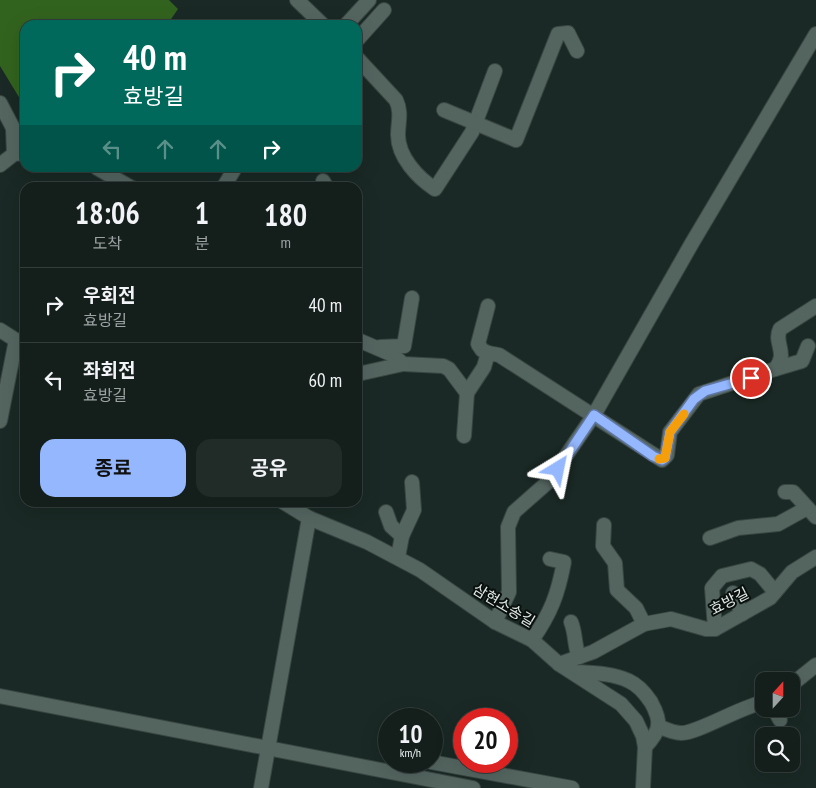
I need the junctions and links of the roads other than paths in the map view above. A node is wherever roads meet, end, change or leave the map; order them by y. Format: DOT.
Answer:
graph roads {
  1 [pos="298,0"];
  2 [pos="369,0"];
  3 [pos="384,10"];
  4 [pos="318,20"];
  5 [pos="351,20"];
  6 [pos="816,34"];
  7 [pos="362,35"];
  8 [pos="576,51"];
  9 [pos="362,63"];
  10 [pos="495,71"];
  11 [pos="0,103"];
  12 [pos="444,110"];
  13 [pos="475,124"];
  14 [pos="20,154"];
  15 [pos="0,165"];
  16 [pos="104,172"];
  17 [pos="122,182"];
  18 [pos="412,298"];
  19 [pos="488,306"];
  20 [pos="816,306"];
  21 [pos="0,330"];
  22 [pos="362,342"];
  23 [pos="20,343"];
  24 [pos="808,346"];
  25 [pos="375,347"];
  26 [pos="488,353"];
  27 [pos="403,364"];
  28 [pos="775,369"];
  29 [pos="362,373"];
  30 [pos="714,389"];
  31 [pos="467,393"];
  32 [pos="724,400"];
  33 [pos="594,415"];
  34 [pos="0,421"];
  35 [pos="464,436"];
  36 [pos="412,482"];
  37 [pos="785,492"];
  38 [pos="291,507"];
  39 [pos="386,512"];
  40 [pos="812,512"];
  41 [pos="310,518"];
  42 [pos="604,525"];
  43 [pos="402,536"];
  44 [pos="710,538"];
  45 [pos="398,557"];
  46 [pos="816,557"];
  47 [pos="550,559"];
  48 [pos="775,592"];
  49 [pos="733,593"];
  50 [pos="742,614"];
  51 [pos="495,622"];
  52 [pos="571,622"];
  53 [pos="644,624"];
  54 [pos="715,628"];
  55 [pos="532,640"];
  56 [pos="579,657"];
  57 [pos="816,665"];
  58 [pos="565,668"];
  59 [pos="800,678"];
  60 [pos="0,696"];
  61 [pos="755,704"];
  62 [pos="658,726"];
  63 [pos="645,747"];
  64 [pos="269,748"];
  65 [pos="443,764"];
  66 [pos="261,788"];
  67 [pos="473,788"];
  68 [pos="572,788"];
  69 [pos="643,788"];
  1 -- 4 [label="street"];
  2 -- 5 [label="street"];
  3 -- 7 [label="street"];
  6 -- 33 [label="street"];
  8 -- 13 [label="street"];
  9 -- 13 [label="street"];
  10 -- 13 [label="street"];
  11 -- 14 [label="street"];
  12 -- 13 [label="street"];
  14 -- 15 [label="street"];
  16 -- 17 [label="street"];
  18 -- 25 [label="street"];
  19 -- 26 [label="street"];
  20 -- 28 [label="street"];
  21 -- 23 [label="street"];
  22 -- 25 [label="street"];
  23 -- 34 [label="street"];
  24 -- 28 [label="street"];
  25 -- 27 [label="street"];
  26 -- 31 [label="street"];
  26 -- 33 [label="street"];
  27 -- 29 [label="street"];
  27 -- 31 [label="street"];
  28 -- 30 [label="street"];
  30 -- 32 [label="street"];
  30 -- 33 [label="street"];
  31 -- 35 [label="street"];
  33 -- 51 [label="street"];
  36 -- 43 [label="street"];
  37 -- 40 [label="street"];
  38 -- 41 [label="street, 삼현소송길"];
  39 -- 43 [label="street"];
  40 -- 44 [label="street"];
  41 -- 45 [label="street, 삼현소송길"];
  41 -- 64 [label="street"];
  42 -- 53 [label="street"];
  43 -- 45 [label="street"];
  45 -- 51 [label="street, 삼현소송길"];
  46 -- 48 [label="street, 효방길"];
  47 -- 55 [label="street"];
  48 -- 50 [label="street, 효방길"];
  48 -- 54 [label="street"];
  49 -- 50 [label="street"];
  50 -- 54 [label="street, 효방길"];
  51 -- 55 [label="street, 삼현소송길"];
  52 -- 56 [label="street"];
  53 -- 54 [label="street, 효방길"];
  53 -- 56 [label="street, 효방길"];
  55 -- 58 [label="street, 삼현소송길"];
  56 -- 58 [label="street, 효방길"];
  57 -- 59 [label="street"];
  58 -- 62 [label="street"];
  58 -- 63 [label="street, 삼현소송길"];
  60 -- 64 [label="street"];
  61 -- 62 [label="street"];
  62 -- 63 [label="street"];
  63 -- 69 [label="street, 삼현소송길"];
  64 -- 66 [label="street"];
  64 -- 67 [label="street"];
  65 -- 68 [label="street"];
}
